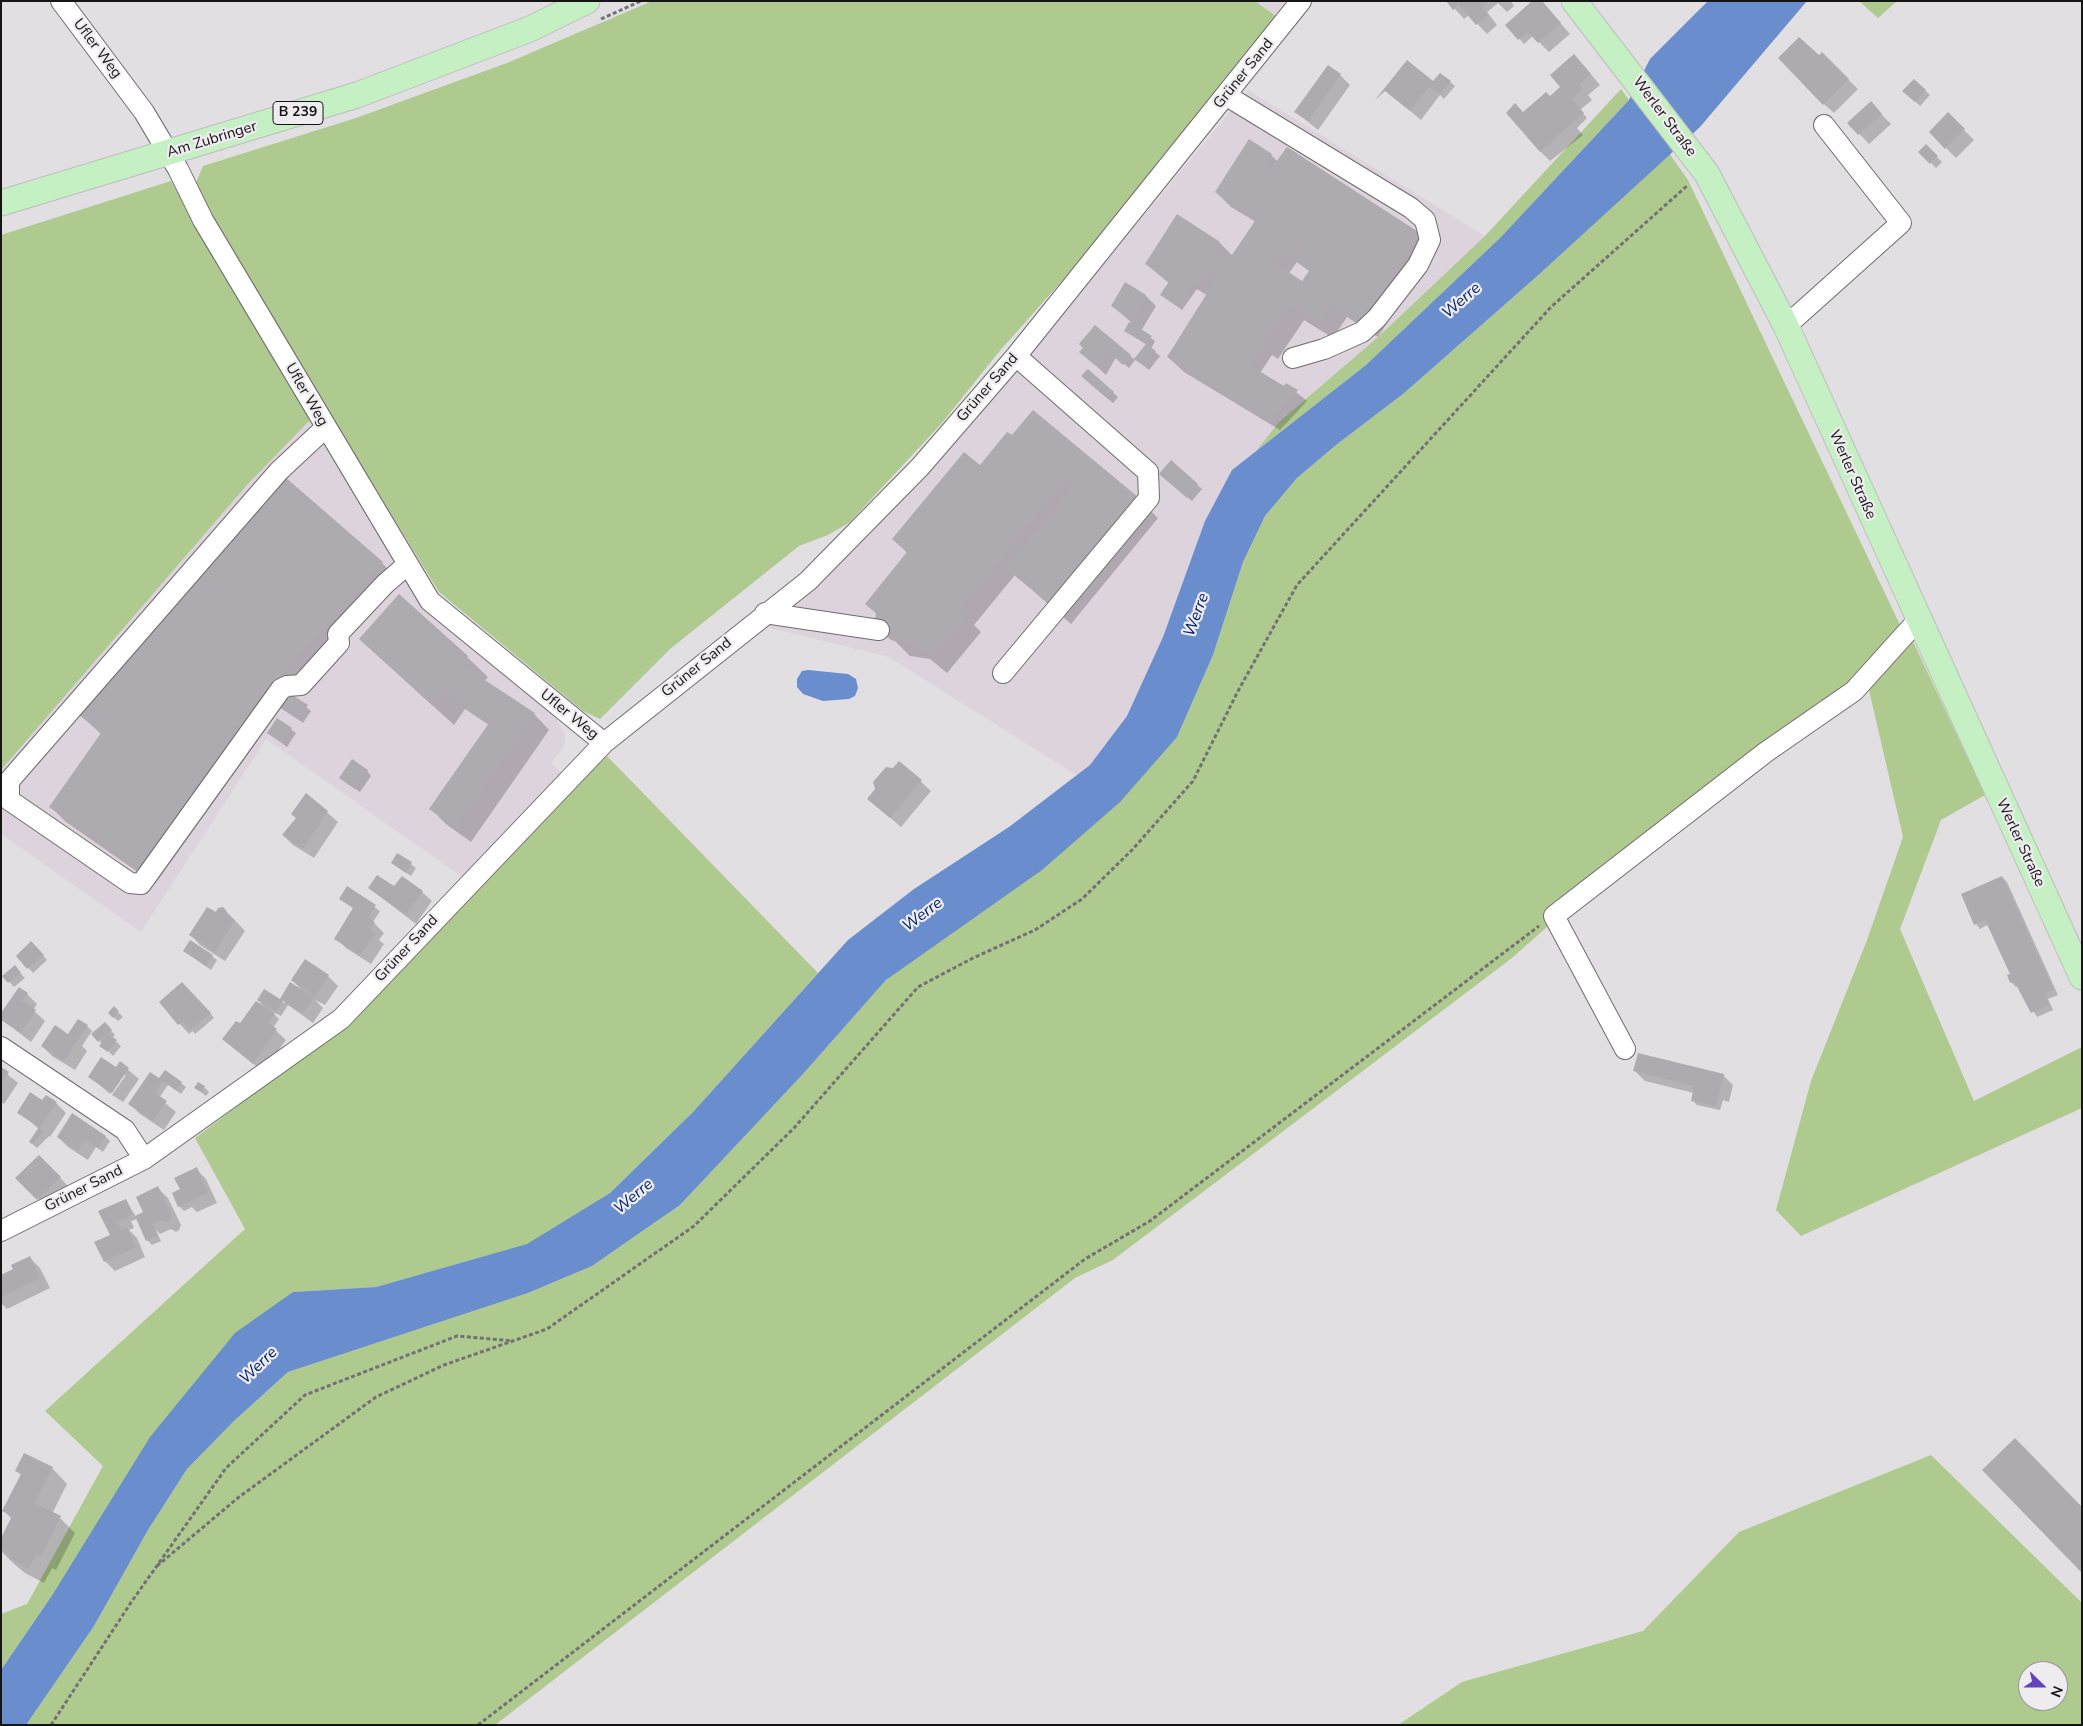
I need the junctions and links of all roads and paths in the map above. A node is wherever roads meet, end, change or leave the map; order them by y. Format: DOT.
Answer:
graph roads {
  1 [pos="61,1"];
  2 [pos="587,1"];
  3 [pos="1301,1"];
  4 [pos="1574,1"];
  5 [pos="1227,96"];
  6 [pos="1824,125"];
  7 [pos="169,153"];
  8 [pos="1707,174"];
  9 [pos="1,203"];
  10 [pos="1786,326"];
  11 [pos="1016,356"];
  12 [pos="1293,358"];
  13 [pos="325,428"];
  14 [pos="408,564"];
  15 [pos="765,613"];
  16 [pos="1918,620"];
  17 [pos="879,630"];
  18 [pos="1003,673"];
  19 [pos="604,743"];
  20 [pos="1554,916"];
  21 [pos="2082,977"];
  22 [pos="1,1047"];
  23 [pos="1625,1049"];
  24 [pos="144,1159"];
  25 [pos="1,1231"];
  26 [pos="515,1341"];
  27 [pos="157,1566"];
  28 [pos="51,1725"];
  29 [pos="478,1725"];
  1 -- 7 [label="street, Ufler Weg"];
  2 -- 7 [label="main road, Am Zubringer / B 239"];
  3 -- 5 [label="street, Grüner Sand"];
  4 -- 8 [label="main road, Werler Straße"];
  5 -- 11 [label="street, Grüner Sand"];
  5 -- 12 [label="street"];
  6 -- 10 [label="street"];
  7 -- 9 [label="main road, Am Zubringer / B 239"];
  7 -- 13 [label="street, Ufler Weg"];
  8 -- 10 [label="main road, Werler Straße"];
  8 -- 26 [label="path"];
  10 -- 16 [label="main road, Werler Straße"];
  11 -- 15 [label="street, Grüner Sand"];
  11 -- 18 [label="street"];
  13 -- 14 [label="street, Ufler Weg"];
  13 -- 14 [label="street"];
  14 -- 19 [label="street, Ufler Weg"];
  15 -- 17 [label="street"];
  15 -- 19 [label="street, Grüner Sand"];
  16 -- 20 [label="street"];
  16 -- 21 [label="main road, Werler Straße"];
  19 -- 24 [label="street, Grüner Sand"];
  20 -- 23 [label="street"];
  20 -- 29 [label="path"];
  22 -- 24 [label="street"];
  24 -- 25 [label="street, Grüner Sand"];
  26 -- 27 [label="path"];
  26 -- 27 [label="path"];
  27 -- 28 [label="path"];
}
